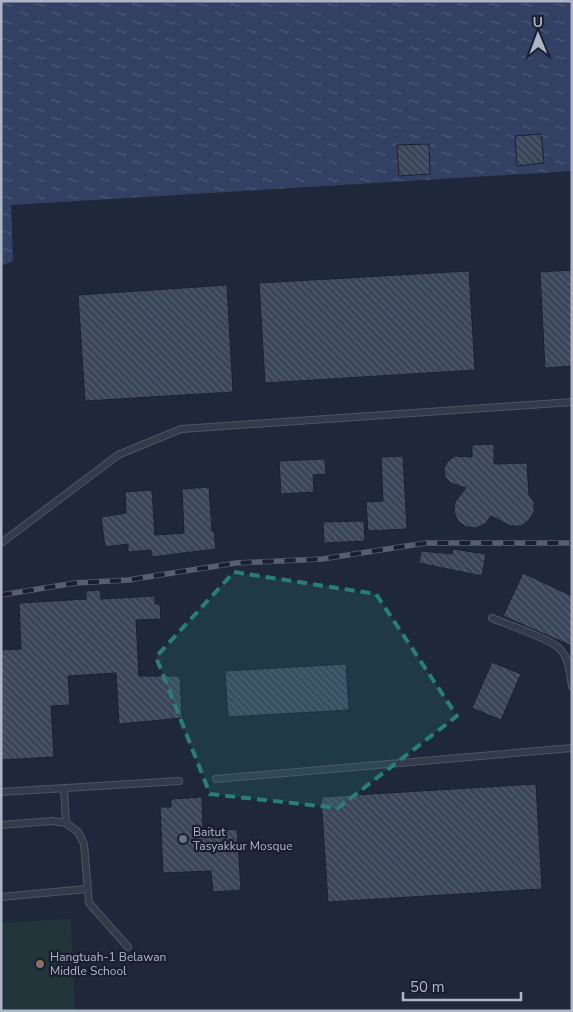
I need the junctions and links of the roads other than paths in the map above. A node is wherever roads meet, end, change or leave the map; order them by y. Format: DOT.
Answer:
graph roads {
  1 [pos="572,402"];
  2 [pos="1,543"];
  3 [pos="492,618"];
  4 [pos="572,686"];
  5 [pos="572,748"];
  6 [pos="216,778"];
  7 [pos="179,780"];
  8 [pos="64,788"];
  9 [pos="1,792"];
  10 [pos="66,823"];
  11 [pos="1,825"];
  12 [pos="86,889"];
  13 [pos="1,896"];
  14 [pos="128,947"];
  1 -- 2 [label="lane"];
  3 -- 4 [label="lane"];
  5 -- 6 [label="lane"];
  7 -- 8 [label="lane"];
  8 -- 9 [label="lane"];
  8 -- 10 [label="lane"];
  10 -- 11 [label="lane"];
  10 -- 12 [label="lane"];
  12 -- 13 [label="lane"];
  12 -- 14 [label="lane"];
}
